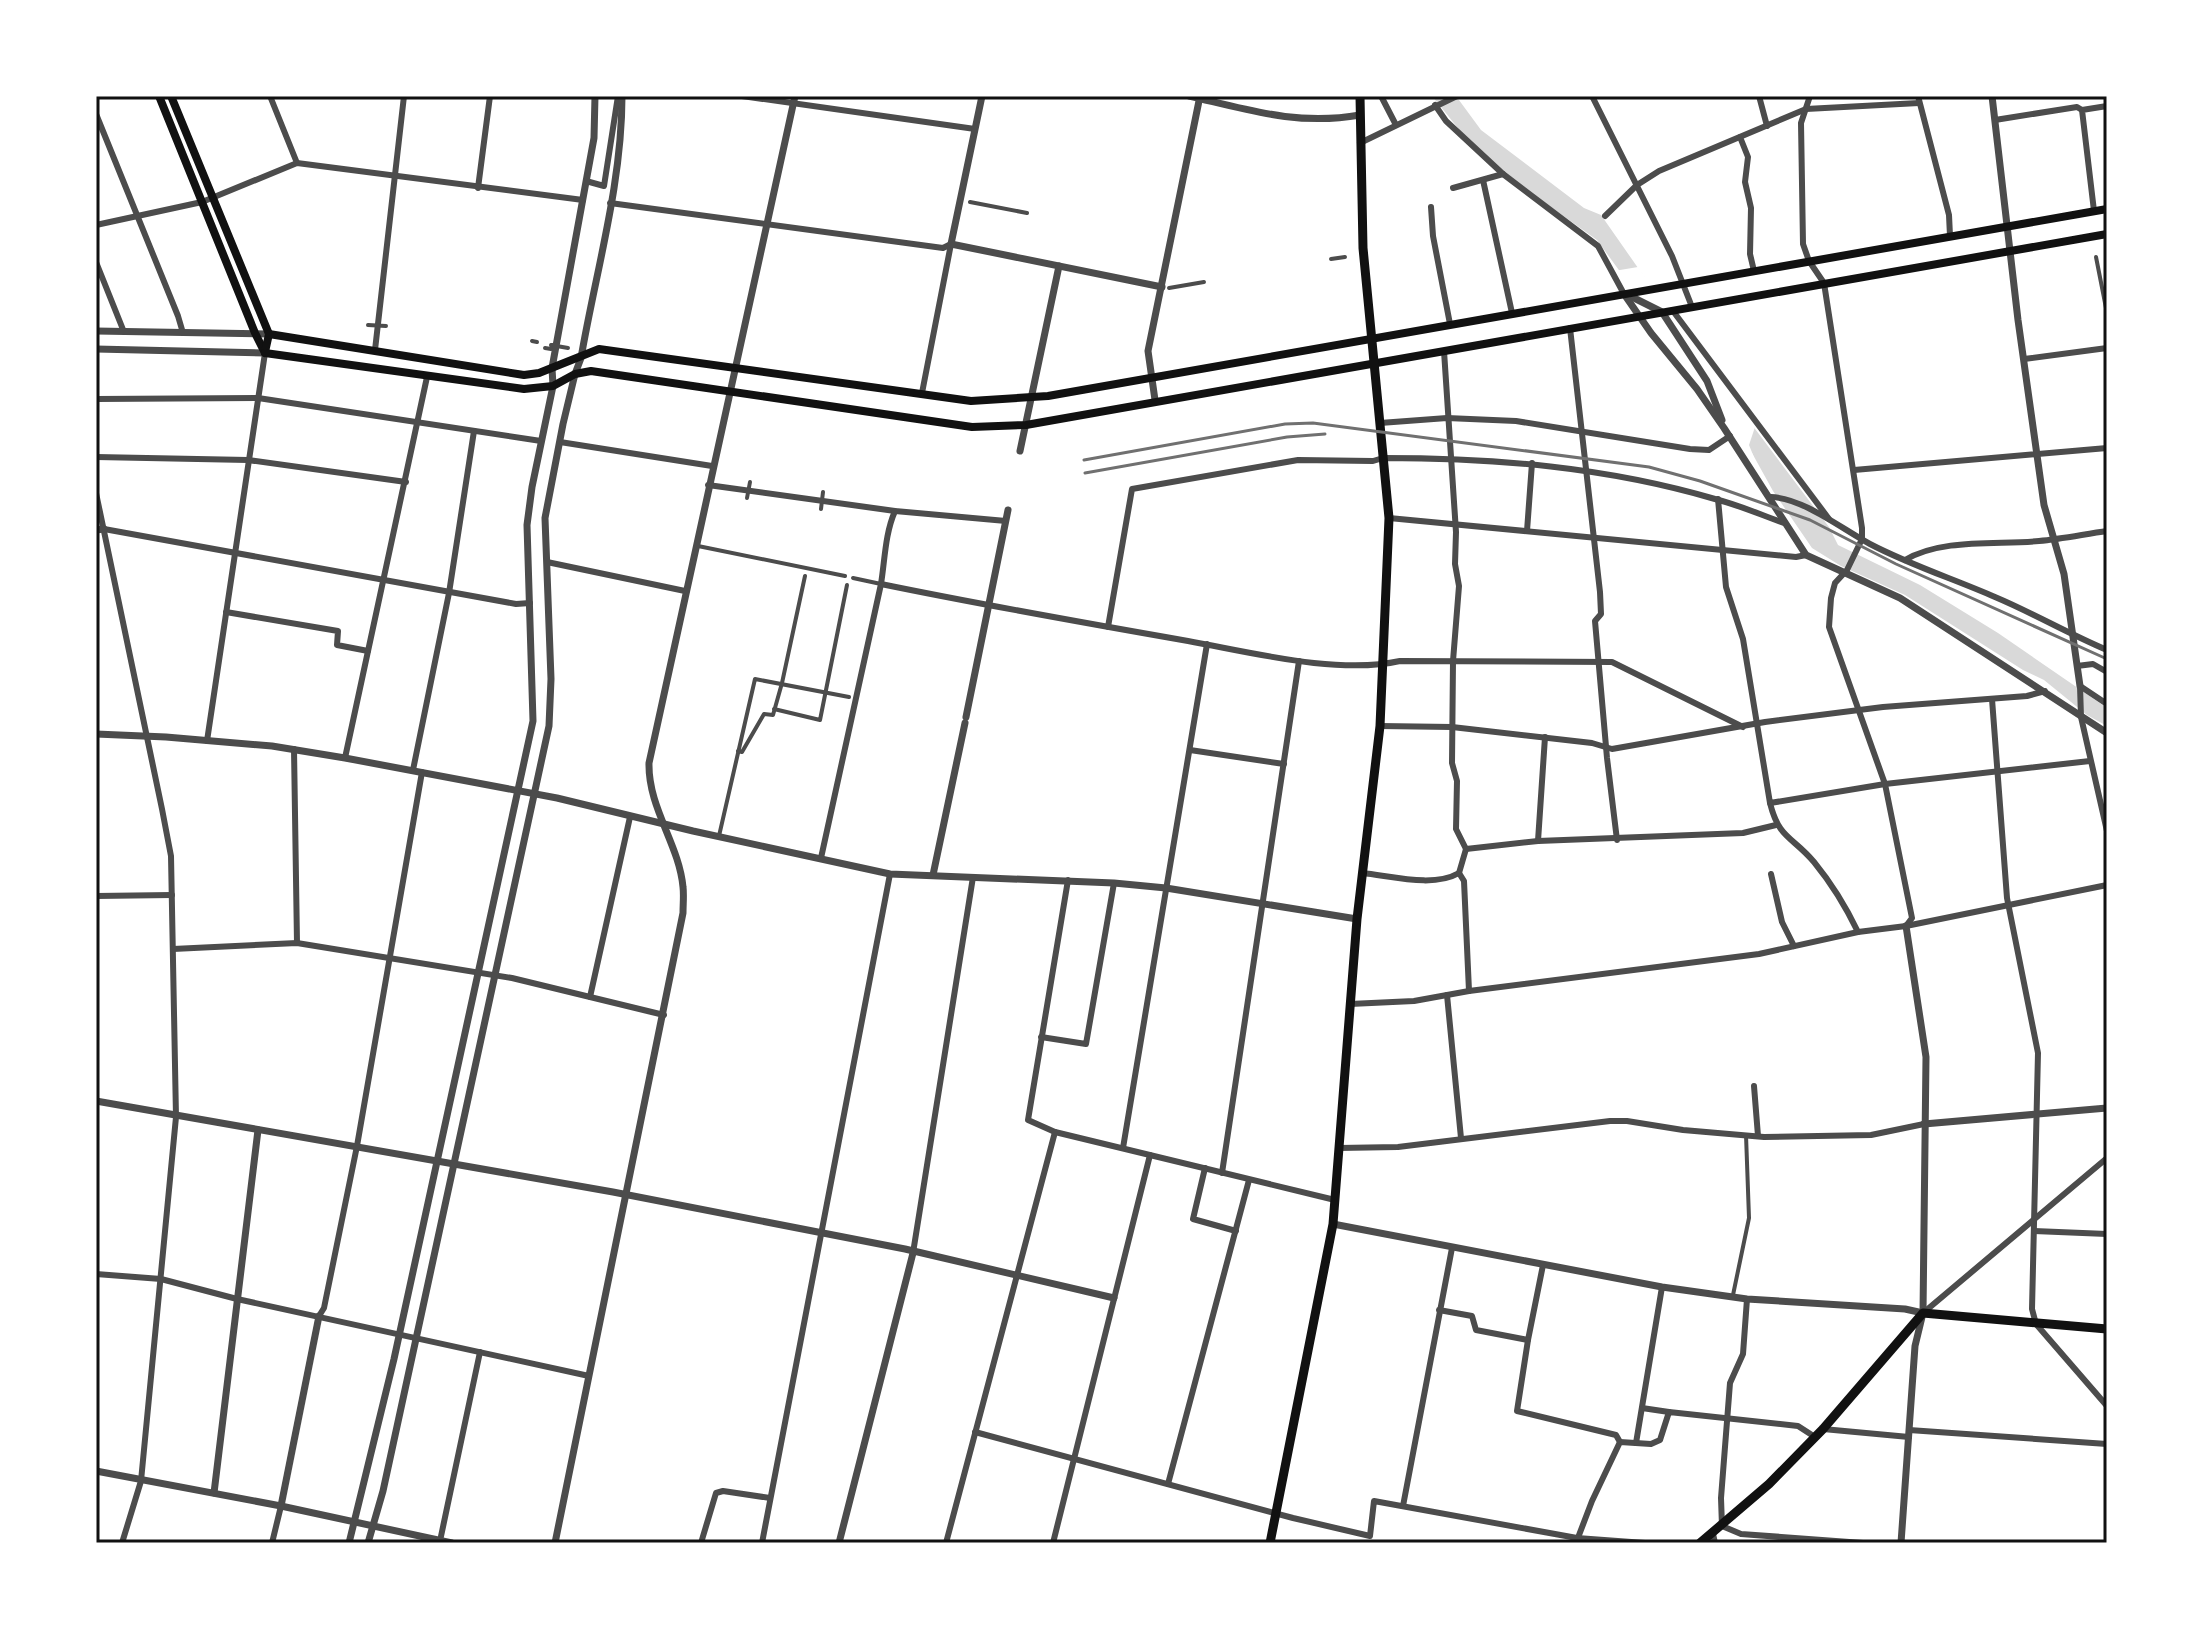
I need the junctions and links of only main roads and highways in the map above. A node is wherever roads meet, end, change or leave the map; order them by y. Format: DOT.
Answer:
graph roads {
  1 [pos="159,96"];
  2 [pos="171,96"];
  3 [pos="1360,96"];
  4 [pos="2107,209"];
  5 [pos="2107,234"];
  6 [pos="269,334"];
  7 [pos="1372,337"];
  8 [pos="265,353"];
  9 [pos="1375,362"];
  10 [pos="2107,1329"];
  11 [pos="1714,1539"];
  12 [pos="1270,1543"];
  13 [pos="1700,1543"];
  1 -- 8 [label="main road"];
  2 -- 6 [label="main road"];
  3 -- 7 [label="main road"];
  4 -- 7 [label="main road"];
  5 -- 9 [label="main road"];
  6 -- 7 [label="main road"];
  6 -- 8 [label="main road"];
  7 -- 9 [label="main road"];
  8 -- 9 [label="main road"];
  9 -- 12 [label="main road"];
  10 -- 11 [label="main road"];
  11 -- 13 [label="main road"];
}
